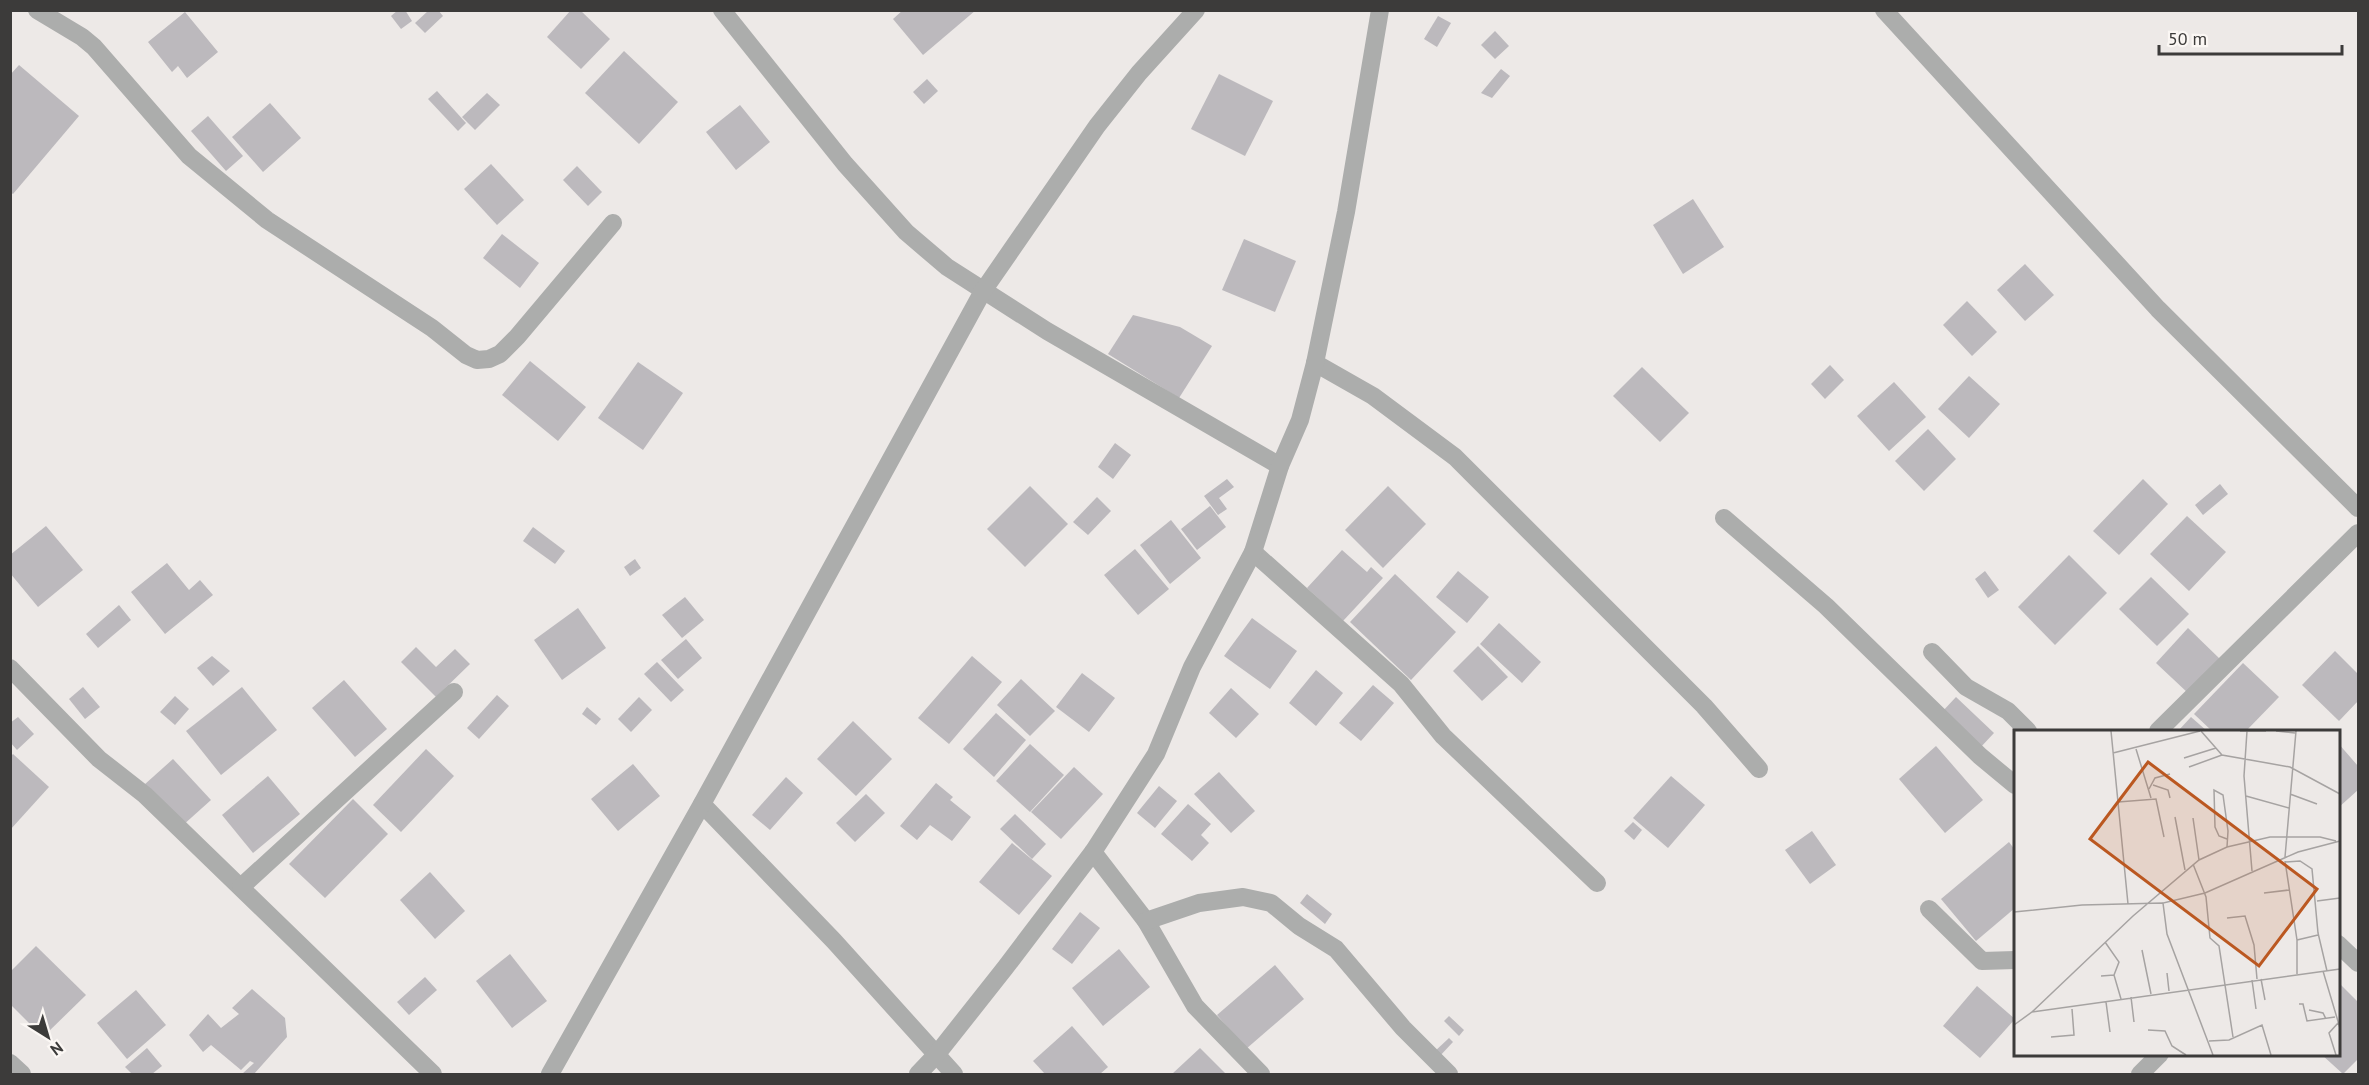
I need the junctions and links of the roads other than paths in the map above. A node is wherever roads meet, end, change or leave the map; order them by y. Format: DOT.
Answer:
graph roads {
  1 [pos="37,10"];
  2 [pos="722,10"];
  3 [pos="1196,10"];
  4 [pos="1380,10"];
  5 [pos="1884,10"];
  6 [pos="613,223"];
  7 [pos="983,291"];
  8 [pos="1315,363"];
  9 [pos="1280,466"];
  10 [pos="2358,508"];
  11 [pos="1724,518"];
  12 [pos="2358,533"];
  13 [pos="1253,552"];
  14 [pos="1932,652"];
  15 [pos="10,668"];
  16 [pos="454,692"];
  17 [pos="2027,730"];
  18 [pos="2159,730"];
  19 [pos="1759,769"];
  20 [pos="2014,784"];
  21 [pos="702,804"];
  22 [pos="1094,852"];
  23 [pos="1597,883"];
  24 [pos="241,887"];
  25 [pos="1929,909"];
  26 [pos="1146,921"];
  27 [pos="2339,946"];
  28 [pos="2014,960"];
  29 [pos="2358,963"];
  30 [pos="937,1054"];
  31 [pos="2158,1055"];
  32 [pos="10,1063"];
  33 [pos="22,1074"];
  34 [pos="433,1074"];
  35 [pos="549,1074"];
  36 [pos="918,1074"];
  37 [pos="954,1074"];
  38 [pos="1261,1074"];
  39 [pos="1449,1074"];
  40 [pos="2140,1074"];
  1 -- 6 [label="street"];
  2 -- 7 [label="street"];
  3 -- 7 [label="street"];
  4 -- 8 [label="street"];
  5 -- 10 [label="street"];
  7 -- 9 [label="street"];
  7 -- 21 [label="street"];
  8 -- 9 [label="street"];
  8 -- 19 [label="street"];
  9 -- 13 [label="street"];
  11 -- 20 [label="street"];
  12 -- 18 [label="street"];
  13 -- 22 [label="street"];
  13 -- 23 [label="street"];
  14 -- 17 [label="street"];
  15 -- 24 [label="street"];
  16 -- 24 [label="street"];
  21 -- 30 [label="street"];
  21 -- 35 [label="street"];
  22 -- 26 [label="street"];
  22 -- 30 [label="street"];
  24 -- 34 [label="street"];
  25 -- 28 [label="street"];
  26 -- 38 [label="street"];
  26 -- 39 [label="street"];
  27 -- 29 [label="street"];
  30 -- 36 [label="street"];
  30 -- 37 [label="street"];
  31 -- 40 [label="street"];
  32 -- 33 [label="street"];
}
